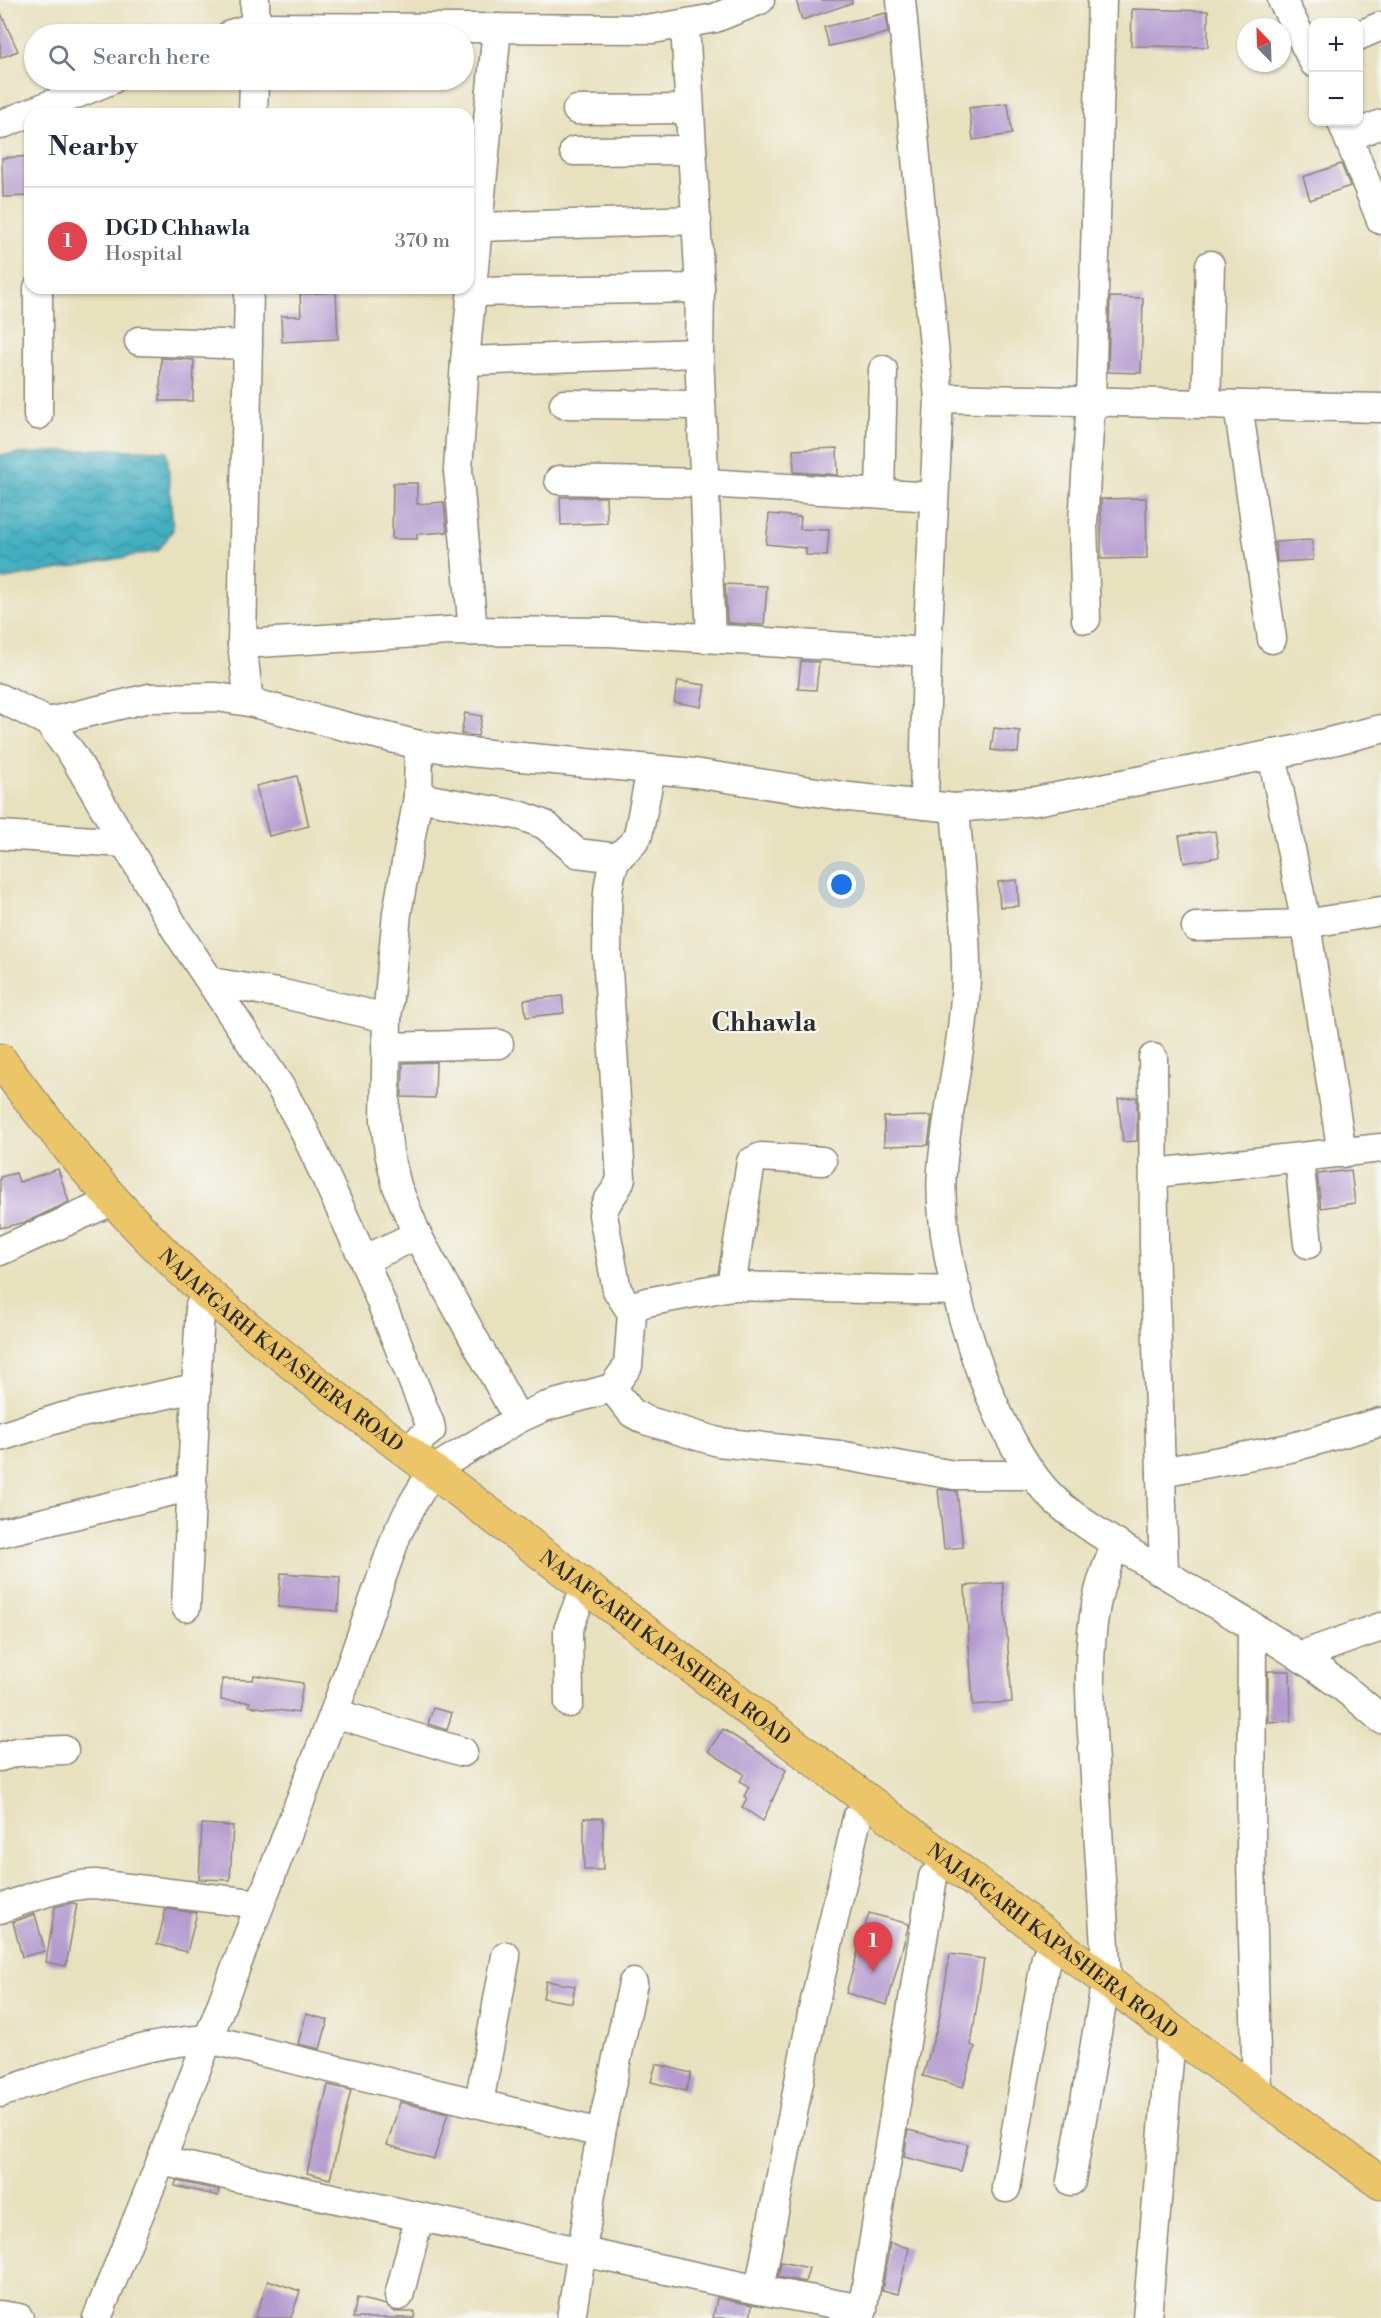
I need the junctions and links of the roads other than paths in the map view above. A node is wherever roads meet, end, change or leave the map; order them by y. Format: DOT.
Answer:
graph roads {
  1 [pos="760,0"];
  2 [pos="901,0"];
  3 [pos="1102,0"];
  4 [pos="1282,0"];
  5 [pos="685,25"];
  6 [pos="1381,26"];
  7 [pos="474,28"];
  8 [pos="498,28"];
  9 [pos="1363,34"];
  10 [pos="1309,52"];
  11 [pos="88,90"];
  12 [pos="254,90"];
  13 [pos="45,108"];
  14 [pos="253,108"];
  15 [pos="688,109"];
  16 [pos="577,110"];
  17 [pos="24,116"];
  18 [pos="1381,124"];
  19 [pos="0,125"];
  20 [pos="1345,129"];
  21 [pos="692,150"];
  22 [pos="574,151"];
  23 [pos="1380,217"];
  24 [pos="697,220"];
  25 [pos="478,227"];
  26 [pos="1210,265"];
  27 [pos="474,270"];
  28 [pos="700,288"];
  29 [pos="474,292"];
  30 [pos="38,294"];
  31 [pos="249,294"];
  32 [pos="472,294"];
  33 [pos="139,341"];
  34 [pos="248,345"];
  35 [pos="699,353"];
  36 [pos="465,361"];
  37 [pos="883,370"];
  38 [pos="939,398"];
  39 [pos="1091,400"];
  40 [pos="1206,403"];
  41 [pos="564,404"];
  42 [pos="701,405"];
  43 [pos="1238,405"];
  44 [pos="1381,408"];
  45 [pos="38,415"];
  46 [pos="559,480"];
  47 [pos="706,483"];
  48 [pos="880,492"];
  49 [pos="934,497"];
  50 [pos="1086,619"];
  51 [pos="473,631"];
  52 [pos="711,638"];
  53 [pos="1272,639"];
  54 [pos="242,644"];
  55 [pos="927,652"];
  56 [pos="0,698"];
  57 [pos="249,702"];
  58 [pos="48,722"];
  59 [pos="1381,729"];
  60 [pos="420,745"];
  61 [pos="1272,754"];
  62 [pos="651,770"];
  63 [pos="418,797"];
  64 [pos="924,805"];
  65 [pos="955,808"];
  66 [pos="0,835"];
  67 [pos="125,843"];
  68 [pos="618,858"];
  69 [pos="1381,911"];
  70 [pos="1306,924"];
  71 [pos="1196,927"];
  72 [pos="211,982"];
  73 [pos="387,1018"];
  74 [pos="499,1044"];
  75 [pos="386,1047"];
  76 [pos="1153,1058"];
  77 [pos="0,1060"];
  78 [pos="0,1080"];
  79 [pos="1381,1149"];
  80 [pos="1342,1153"];
  81 [pos="1299,1159"];
  82 [pos="822,1161"];
  83 [pos="1155,1173"];
  84 [pos="101,1206"];
  85 [pos="417,1235"];
  86 [pos="1308,1244"];
  87 [pos="0,1251"];
  88 [pos="364,1260"];
  89 [pos="731,1286"];
  90 [pos="957,1291"];
  91 [pos="200,1306"];
  92 [pos="632,1313"];
  93 [pos="195,1388"];
  94 [pos="612,1388"];
  95 [pos="518,1419"];
  96 [pos="1381,1422"];
  97 [pos="0,1437"];
  98 [pos="407,1450"];
  99 [pos="1161,1472"];
  100 [pos="1032,1475"];
  101 [pos="429,1477"];
  102 [pos="193,1486"];
  103 [pos="0,1533"];
  104 [pos="1117,1544"];
  105 [pos="1164,1573"];
  106 [pos="578,1604"];
  107 [pos="186,1607"];
  108 [pos="1252,1626"];
  109 [pos="1381,1627"];
  110 [pos="1302,1655"];
  111 [pos="569,1703"];
  112 [pos="334,1713"];
  113 [pos="1381,1719"];
  114 [pos="64,1750"];
  115 [pos="463,1752"];
  116 [pos="0,1757"];
  117 [pos="857,1818"];
  118 [pos="933,1877"];
  119 [pos="260,1904"];
  120 [pos="0,1909"];
  121 [pos="506,1956"];
  122 [pos="1046,1957"];
  123 [pos="633,1983"];
  124 [pos="1105,1989"];
  125 [pos="208,2039"];
  126 [pos="1170,2048"];
  127 [pos="0,2092"];
  128 [pos="1257,2093"];
  129 [pos="479,2103"];
  130 [pos="601,2133"];
  131 [pos="161,2162"];
  132 [pos="1071,2181"];
  133 [pos="1381,2183"];
  134 [pos="1006,2188"];
  135 [pos="1381,2202"];
  136 [pos="419,2218"];
  137 [pos="581,2252"];
  138 [pos="759,2290"];
  139 [pos="399,2296"];
  140 [pos="862,2313"];
  141 [pos="0,2314"];
  142 [pos="19,2318"];
  143 [pos="97,2318"];
  144 [pos="571,2318"];
  145 [pos="1147,2318"];
  1 -- 5 [label="street"];
  2 -- 38 [label="street"];
  3 -- 39 [label="street"];
  4 -- 10 [label="street"];
  5 -- 8 [label="street"];
  5 -- 15 [label="street"];
  6 -- 9 [label="street"];
  7 -- 8 [label="street"];
  8 -- 25 [label="street"];
  11 -- 13 [label="street"];
  12 -- 14 [label="street"];
  15 -- 16 [label="street"];
  15 -- 21 [label="street"];
  17 -- 19 [label="street"];
  18 -- 20 [label="street"];
  20 -- 23 [label="street"];
  21 -- 22 [label="street"];
  21 -- 24 [label="street"];
  24 -- 25 [label="street"];
  24 -- 28 [label="street"];
  25 -- 27 [label="street"];
  26 -- 40 [label="street"];
  28 -- 29 [label="street"];
  28 -- 35 [label="street"];
  30 -- 45 [label="street"];
  31 -- 34 [label="street"];
  32 -- 36 [label="street"];
  33 -- 34 [label="street"];
  34 -- 54 [label="street"];
  35 -- 36 [label="street"];
  35 -- 42 [label="street"];
  36 -- 51 [label="street"];
  37 -- 48 [label="street"];
  38 -- 39 [label="street"];
  38 -- 49 [label="street"];
  39 -- 40 [label="street"];
  39 -- 50 [label="street"];
  40 -- 43 [label="street"];
  41 -- 42 [label="street"];
  42 -- 47 [label="street"];
  43 -- 44 [label="street"];
  43 -- 53 [label="street"];
  46 -- 47 [label="street"];
  47 -- 48 [label="street"];
  47 -- 52 [label="street"];
  48 -- 49 [label="street"];
  49 -- 55 [label="street"];
  51 -- 52 [label="street"];
  51 -- 54 [label="street"];
  52 -- 55 [label="street"];
  54 -- 57 [label="street"];
  55 -- 64 [label="street"];
  56 -- 58 [label="street"];
  57 -- 58 [label="street"];
  57 -- 60 [label="street"];
  58 -- 67 [label="street"];
  59 -- 61 [label="street"];
  60 -- 62 [label="street"];
  60 -- 63 [label="street"];
  61 -- 65 [label="street"];
  61 -- 70 [label="street"];
  62 -- 64 [label="street"];
  62 -- 68 [label="street"];
  63 -- 68 [label="street"];
  63 -- 73 [label="street"];
  64 -- 65 [label="street"];
  65 -- 90 [label="street"];
  66 -- 67 [label="street"];
  67 -- 72 [label="street"];
  68 -- 92 [label="street"];
  69 -- 70 [label="street"];
  70 -- 71 [label="street"];
  70 -- 80 [label="street"];
  72 -- 73 [label="street"];
  72 -- 88 [label="street"];
  73 -- 75 [label="street"];
  74 -- 75 [label="street"];
  75 -- 85 [label="street"];
  76 -- 83 [label="street"];
  77 -- 98 [label="main road, NAJAFGARH KAPASHERA ROAD"];
  78 -- 84 [label="main road"];
  79 -- 80 [label="street"];
  80 -- 81 [label="street"];
  81 -- 83 [label="street"];
  81 -- 86 [label="street"];
  82 -- 89 [label="street"];
  83 -- 99 [label="street"];
  84 -- 87 [label="street"];
  84 -- 91 [label="main road"];
  85 -- 88 [label="street"];
  85 -- 95 [label="street"];
  88 -- 98 [label="street"];
  89 -- 90 [label="street"];
  89 -- 92 [label="street"];
  90 -- 100 [label="street"];
  91 -- 93 [label="street"];
  91 -- 101 [label="main road"];
  92 -- 94 [label="street"];
  93 -- 97 [label="street"];
  93 -- 102 [label="street"];
  94 -- 95 [label="street"];
  94 -- 100 [label="street"];
  95 -- 101 [label="street"];
  96 -- 99 [label="street"];
  98 -- 101 [label="main road, NAJAFGARH KAPASHERA ROAD"];
  99 -- 105 [label="street"];
  100 -- 104 [label="street"];
  101 -- 106 [label="main road"];
  101 -- 112 [label="street"];
  101 -- 124 [label="main road, NAJAFGARH KAPASHERA ROAD"];
  102 -- 103 [label="street"];
  102 -- 107 [label="street"];
  104 -- 105 [label="street"];
  104 -- 124 [label="street"];
  105 -- 108 [label="street"];
  106 -- 111 [label="street"];
  106 -- 117 [label="main road"];
  108 -- 110 [label="street"];
  108 -- 128 [label="street"];
  109 -- 110 [label="street"];
  110 -- 113 [label="street"];
  112 -- 115 [label="street"];
  112 -- 119 [label="street"];
  114 -- 116 [label="street"];
  117 -- 118 [label="main road"];
  117 -- 138 [label="street"];
  118 -- 122 [label="main road"];
  118 -- 140 [label="street"];
  119 -- 120 [label="street"];
  119 -- 125 [label="street"];
  121 -- 129 [label="street"];
  122 -- 124 [label="main road"];
  122 -- 134 [label="street"];
  123 -- 130 [label="street"];
  124 -- 126 [label="main road"];
  124 -- 128 [label="main road, NAJAFGARH KAPASHERA ROAD"];
  124 -- 132 [label="street"];
  125 -- 127 [label="street"];
  125 -- 129 [label="street"];
  125 -- 131 [label="street"];
  126 -- 135 [label="main road"];
  126 -- 145 [label="street"];
  128 -- 133 [label="main road, NAJAFGARH KAPASHERA ROAD"];
  129 -- 130 [label="street"];
  130 -- 137 [label="street"];
  131 -- 136 [label="street"];
  131 -- 143 [label="street"];
  136 -- 137 [label="street"];
  136 -- 139 [label="street"];
  137 -- 138 [label="street"];
  137 -- 144 [label="street"];
  138 -- 140 [label="street"];
  141 -- 142 [label="street"];
}
